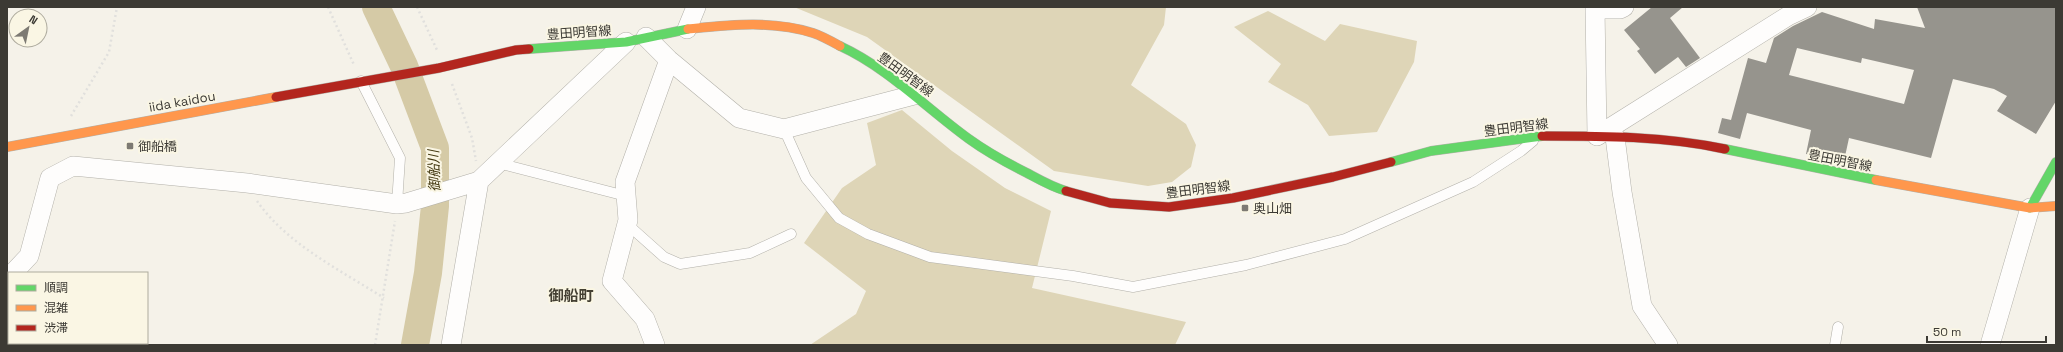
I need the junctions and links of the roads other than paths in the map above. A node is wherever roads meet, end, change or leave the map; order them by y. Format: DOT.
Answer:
graph roads {
  1 [pos="696,7"];
  2 [pos="1624,7"];
  3 [pos="1807,7"];
  4 [pos="1595,8"];
  5 [pos="687,29"];
  6 [pos="646,37"];
  7 [pos="626,42"];
  8 [pos="669,60"];
  9 [pos="361,81"];
  10 [pos="914,95"];
  11 [pos="784,130"];
  12 [pos="1538,136"];
  13 [pos="1597,136"];
  14 [pos="1615,137"];
  15 [pos="7,147"];
  16 [pos="2056,162"];
  17 [pos="498,163"];
  18 [pos="479,181"];
  19 [pos="626,196"];
  20 [pos="402,203"];
  21 [pos="2056,206"];
  22 [pos="2030,208"];
  23 [pos="627,224"];
  24 [pos="791,234"];
  25 [pos="7,261"];
  26 [pos="12,272"];
  27 [pos="14,272"];
  28 [pos="1838,327"];
  29 [pos="452,345"];
  30 [pos="656,345"];
  31 [pos="1668,345"];
  32 [pos="1835,345"];
  33 [pos="1990,345"];
  1 -- 5 [label="street"];
  2 -- 4 [label="street"];
  3 -- 13 [label="street"];
  4 -- 13 [label="street"];
  5 -- 6 [label="main road, 豊田明智線"];
  5 -- 10 [label="main road, 豊田明智線"];
  6 -- 7 [label="main road, 豊田明智線"];
  6 -- 8 [label="street"];
  7 -- 9 [label="main road, 豊田明智線"];
  7 -- 17 [label="street"];
  8 -- 11 [label="street"];
  8 -- 19 [label="street"];
  9 -- 15 [label="main road, iida kaidou"];
  9 -- 20 [label="lane"];
  10 -- 11 [label="street"];
  10 -- 12 [label="main road, 豊田明智線"];
  11 -- 12 [label="lane"];
  12 -- 13 [label="main road, 豊田明智線"];
  13 -- 14 [label="main road, 豊田明智線"];
  14 -- 22 [label="main road, 豊田明智線"];
  14 -- 31 [label="street"];
  16 -- 22 [label="main road"];
  17 -- 18 [label="street"];
  17 -- 19 [label="lane"];
  18 -- 20 [label="street"];
  18 -- 29 [label="street"];
  19 -- 23 [label="street"];
  20 -- 27 [label="street"];
  21 -- 22 [label="main road, 豊田明智線"];
  22 -- 33 [label="street"];
  23 -- 24 [label="lane"];
  23 -- 30 [label="street"];
  25 -- 26 [label="street"];
  28 -- 32 [label="lane"];
}
